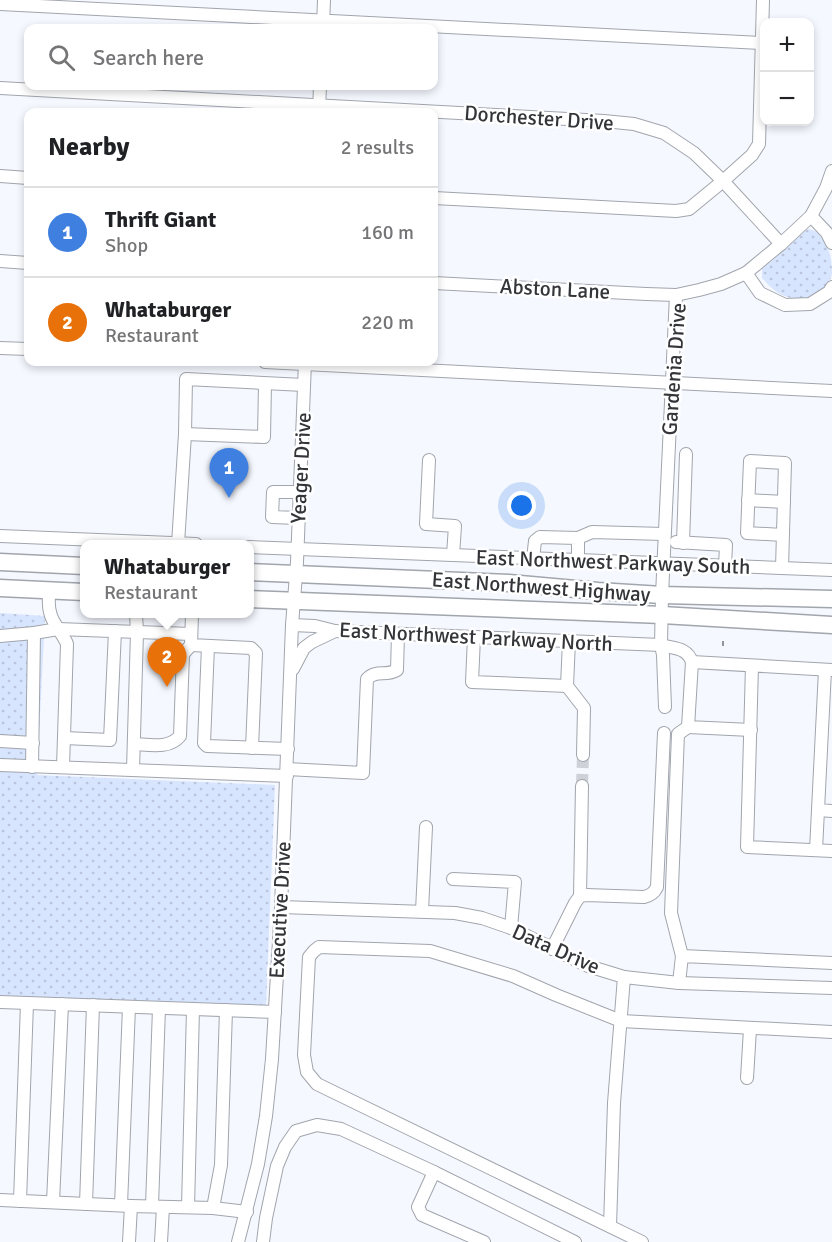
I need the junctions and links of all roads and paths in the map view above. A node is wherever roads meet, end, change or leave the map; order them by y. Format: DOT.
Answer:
graph roads {
  1 [pos="324,0"];
  2 [pos="763,0"];
  3 [pos="0,3"];
  4 [pos="762,18"];
  5 [pos="323,24"];
  6 [pos="438,29"];
  7 [pos="760,43"];
  8 [pos="760,72"];
  9 [pos="0,88"];
  10 [pos="24,90"];
  11 [pos="30,90"];
  12 [pos="320,90"];
  13 [pos="304,108"];
  14 [pos="319,108"];
  15 [pos="438,114"];
  16 [pos="832,171"];
  17 [pos="0,176"];
  18 [pos="24,178"];
  19 [pos="723,181"];
  20 [pos="438,198"];
  21 [pos="811,216"];
  22 [pos="832,243"];
  23 [pos="781,244"];
  24 [pos="0,261"];
  25 [pos="24,262"];
  26 [pos="746,273"];
  27 [pos="438,283"];
  28 [pos="832,287"];
  29 [pos="676,294"];
  30 [pos="0,348"];
  31 [pos="24,349"];
  32 [pos="305,366"];
  33 [pos="360,366"];
  34 [pos="673,383"];
  35 [pos="265,384"];
  36 [pos="304,385"];
  37 [pos="832,392"];
  38 [pos="185,435"];
  39 [pos="686,454"];
  40 [pos="429,460"];
  41 [pos="300,492"];
  42 [pos="748,501"];
  43 [pos="784,502"];
  44 [pos="298,518"];
  45 [pos="783,535"];
  46 [pos="0,536"];
  47 [pos="578,538"];
  48 [pos="664,538"];
  49 [pos="89,540"];
  50 [pos="178,540"];
  51 [pos="683,543"];
  52 [pos="254,547"];
  53 [pos="297,550"];
  54 [pos="453,555"];
  55 [pos="533,559"];
  56 [pos="579,560"];
  57 [pos="0,562"];
  58 [pos="663,564"];
  59 [pos="80,566"];
  60 [pos="725,566"];
  61 [pos="782,568"];
  62 [pos="832,570"];
  63 [pos="254,572"];
  64 [pos="295,575"];
  65 [pos="0,588"];
  66 [pos="49,590"];
  67 [pos="80,592"];
  68 [pos="662,595"];
  69 [pos="254,599"];
  70 [pos="832,599"];
  71 [pos="294,601"];
  72 [pos="662,615"];
  73 [pos="136,618"];
  74 [pos="192,618"];
  75 [pos="292,625"];
  76 [pos="832,625"];
  77 [pos="58,628"];
  78 [pos="115,631"];
  79 [pos="335,631"];
  80 [pos="137,632"];
  81 [pos="34,633"];
  82 [pos="398,634"];
  83 [pos="0,636"];
  84 [pos="474,637"];
  85 [pos="191,640"];
  86 [pos="569,641"];
  87 [pos="723,641"];
  88 [pos="661,645"];
  89 [pos="208,646"];
  90 [pos="723,646"];
  91 [pos="0,647"];
  92 [pos="693,662"];
  93 [pos="752,666"];
  94 [pos="829,670"];
  95 [pos="291,672"];
  96 [pos="567,686"];
  97 [pos="665,707"];
  98 [pos="688,727"];
  99 [pos="751,730"];
  100 [pos="664,733"];
  101 [pos="64,738"];
  102 [pos="0,741"];
  103 [pos="33,743"];
  104 [pos="134,744"];
  105 [pos="252,748"];
  106 [pos="288,749"];
  107 [pos="583,755"];
  108 [pos="0,765"];
  109 [pos="32,766"];
  110 [pos="63,767"];
  111 [pos="133,770"];
  112 [pos="287,773"];
  113 [pos="582,786"];
  114 [pos="818,810"];
  115 [pos="832,811"];
  116 [pos="426,827"];
  117 [pos="816,850"];
  118 [pos="832,851"];
  119 [pos="453,879"];
  120 [pos="580,896"];
  121 [pos="281,907"];
  122 [pos="422,911"];
  123 [pos="511,928"];
  124 [pos="552,949"];
  125 [pos="682,956"];
  126 [pos="832,963"];
  127 [pos="624,977"];
  128 [pos="680,983"];
  129 [pos="832,988"];
  130 [pos="0,1002"];
  131 [pos="27,1003"];
  132 [pos="62,1004"];
  133 [pos="93,1005"];
  134 [pos="129,1007"];
  135 [pos="159,1008"];
  136 [pos="193,1009"];
  137 [pos="226,1010"];
  138 [pos="275,1012"];
  139 [pos="621,1021"];
  140 [pos="750,1029"];
  141 [pos="832,1032"];
  142 [pos="747,1078"];
  143 [pos="434,1172"];
  144 [pos="0,1200"];
  145 [pos="20,1201"];
  146 [pos="53,1202"];
  147 [pos="86,1204"];
  148 [pos="126,1206"];
  149 [pos="158,1206"];
  150 [pos="188,1207"];
  151 [pos="213,1208"];
  152 [pos="247,1212"];
  153 [pos="610,1226"];
  154 [pos="129,1242"];
  155 [pos="161,1242"];
  156 [pos="238,1242"];
  157 [pos="263,1242"];
  158 [pos="484,1242"];
  159 [pos="572,1242"];
  160 [pos="642,1242"];
  1 -- 5 [label="street"];
  2 -- 4 [label="street"];
  3 -- 5 [label="street"];
  6 -- 7 [label="street"];
  8 -- 19 [label="street"];
  9 -- 10 [label="street, Dorchester Drive"];
  11 -- 13 [label="street, Dorchester Drive"];
  12 -- 14 [label="street"];
  15 -- 19 [label="street, Dorchester Drive"];
  16 -- 21 [label="street, Gardenia Drive"];
  17 -- 18 [label="street"];
  19 -- 20 [label="street"];
  19 -- 23 [label="street, Dorchester Drive"];
  21 -- 22 [label="street"];
  21 -- 23 [label="street, Gardenia Drive"];
  23 -- 26 [label="street, Gardenia Drive"];
  24 -- 25 [label="street"];
  26 -- 28 [label="street"];
  26 -- 29 [label="street, Gardenia Drive"];
  27 -- 29 [label="street, Abston Lane"];
  29 -- 34 [label="street, Gardenia Drive"];
  30 -- 31 [label="street"];
  32 -- 36 [label="street, Yeager Drive"];
  33 -- 34 [label="street"];
  34 -- 37 [label="street"];
  34 -- 48 [label="street, Gardenia Drive"];
  35 -- 36 [label="street"];
  35 -- 38 [label="street"];
  35 -- 38 [label="street"];
  36 -- 41 [label="street, Yeager Drive"];
  38 -- 50 [label="street"];
  39 -- 51 [label="street"];
  40 -- 54 [label="street"];
  41 -- 44 [label="street, Yeager Drive"];
  41 -- 44 [label="street"];
  42 -- 43 [label="street"];
  42 -- 43 [label="street"];
  42 -- 45 [label="street"];
  43 -- 45 [label="street"];
  44 -- 53 [label="street, Yeager Drive"];
  45 -- 61 [label="street"];
  46 -- 49 [label="street"];
  47 -- 48 [label="street"];
  47 -- 55 [label="street"];
  47 -- 56 [label="street"];
  48 -- 51 [label="street"];
  48 -- 58 [label="street, Gardenia Drive"];
  51 -- 60 [label="street"];
  52 -- 53 [label="street, East Northwest Parkway South"];
  53 -- 54 [label="street, East Northwest Parkway South"];
  53 -- 64 [label="street, Yeager Drive"];
  54 -- 55 [label="street, East Northwest Parkway South"];
  55 -- 56 [label="street, East Northwest Parkway South"];
  56 -- 58 [label="street, East Northwest Parkway South"];
  57 -- 59 [label="main road"];
  58 -- 60 [label="street, East Northwest Parkway South"];
  58 -- 68 [label="street, Gardenia Drive"];
  60 -- 61 [label="street, East Northwest Parkway South"];
  61 -- 62 [label="street, East Northwest Parkway South"];
  63 -- 64 [label="main road, East Northwest Highway"];
  64 -- 68 [label="main road, East Northwest Highway"];
  64 -- 71 [label="street, Executive Drive"];
  65 -- 66 [label="main road"];
  66 -- 67 [label="main road"];
  66 -- 77 [label="street"];
  68 -- 70 [label="main road, East Northwest Highway"];
  68 -- 72 [label="street, Gardenia Drive"];
  69 -- 71 [label="main road, East Northwest Highway"];
  71 -- 72 [label="main road, East Northwest Highway"];
  71 -- 75 [label="street, Executive Drive"];
  72 -- 76 [label="main road, East Northwest Highway"];
  72 -- 88 [label="street, Gardenia Drive"];
  73 -- 80 [label="street"];
  74 -- 85 [label="street"];
  75 -- 79 [label="street, East Northwest Parkway North"];
  75 -- 95 [label="street, Executive Drive"];
  77 -- 78 [label="street"];
  77 -- 81 [label="street"];
  77 -- 101 [label="street"];
  78 -- 80 [label="street"];
  78 -- 101 [label="street"];
  79 -- 82 [label="street, East Northwest Parkway North"];
  79 -- 95 [label="street"];
  80 -- 85 [label="street"];
  80 -- 104 [label="street"];
  81 -- 83 [label="street"];
  81 -- 103 [label="street"];
  82 -- 84 [label="street, East Northwest Parkway North"];
  82 -- 112 [label="street"];
  83 -- 91 [label="street"];
  84 -- 86 [label="street, East Northwest Parkway North"];
  84 -- 96 [label="street"];
  85 -- 89 [label="street"];
  85 -- 104 [label="street"];
  86 -- 88 [label="street, East Northwest Parkway North"];
  86 -- 96 [label="street"];
  87 -- 90 [label="path"];
  88 -- 92 [label="street, East Northwest Parkway North"];
  88 -- 97 [label="street, Gardenia Drive"];
  89 -- 105 [label="street"];
  89 -- 105 [label="street"];
  92 -- 93 [label="street"];
  92 -- 98 [label="street"];
  93 -- 94 [label="street"];
  93 -- 99 [label="street"];
  94 -- 114 [label="street"];
  95 -- 106 [label="street, Executive Drive"];
  96 -- 107 [label="street"];
  98 -- 99 [label="street"];
  98 -- 125 [label="street"];
  99 -- 117 [label="street"];
  100 -- 120 [label="street"];
  101 -- 110 [label="street"];
  102 -- 103 [label="street"];
  103 -- 109 [label="street"];
  104 -- 111 [label="street"];
  105 -- 106 [label="street"];
  106 -- 112 [label="street, Executive Drive"];
  108 -- 109 [label="street"];
  109 -- 110 [label="street"];
  110 -- 111 [label="street"];
  111 -- 112 [label="street"];
  112 -- 121 [label="street, Executive Drive"];
  113 -- 120 [label="street"];
  114 -- 115 [label="street"];
  114 -- 117 [label="street"];
  116 -- 122 [label="street"];
  117 -- 118 [label="street"];
  119 -- 123 [label="street"];
  120 -- 124 [label="street"];
  121 -- 122 [label="street, Data Drive"];
  121 -- 138 [label="street, Executive Drive"];
  122 -- 123 [label="street, Data Drive"];
  123 -- 124 [label="street, Data Drive"];
  124 -- 127 [label="street, Data Drive"];
  125 -- 126 [label="street"];
  125 -- 128 [label="street"];
  127 -- 128 [label="street, Data Drive"];
  127 -- 139 [label="street"];
  128 -- 129 [label="street, Data Drive"];
  130 -- 131 [label="street"];
  131 -- 132 [label="street"];
  131 -- 145 [label="street"];
  132 -- 133 [label="street"];
  132 -- 146 [label="street"];
  133 -- 134 [label="street"];
  133 -- 147 [label="street"];
  134 -- 135 [label="street"];
  134 -- 148 [label="street"];
  135 -- 136 [label="street"];
  135 -- 149 [label="street"];
  136 -- 137 [label="street"];
  136 -- 150 [label="street"];
  137 -- 138 [label="street"];
  137 -- 151 [label="street"];
  138 -- 152 [label="street, Executive Drive"];
  139 -- 140 [label="street"];
  139 -- 153 [label="street"];
  139 -- 153 [label="street"];
  140 -- 141 [label="street"];
  140 -- 142 [label="street"];
  143 -- 157 [label="street"];
  143 -- 158 [label="street"];
  143 -- 159 [label="street"];
  144 -- 145 [label="street"];
  145 -- 146 [label="street"];
  146 -- 147 [label="street"];
  147 -- 148 [label="street"];
  148 -- 149 [label="street"];
  148 -- 154 [label="street"];
  149 -- 150 [label="street"];
  149 -- 155 [label="street"];
  150 -- 151 [label="street"];
  151 -- 152 [label="street"];
  152 -- 156 [label="street, Executive Drive"];
  153 -- 160 [label="street"];
}
